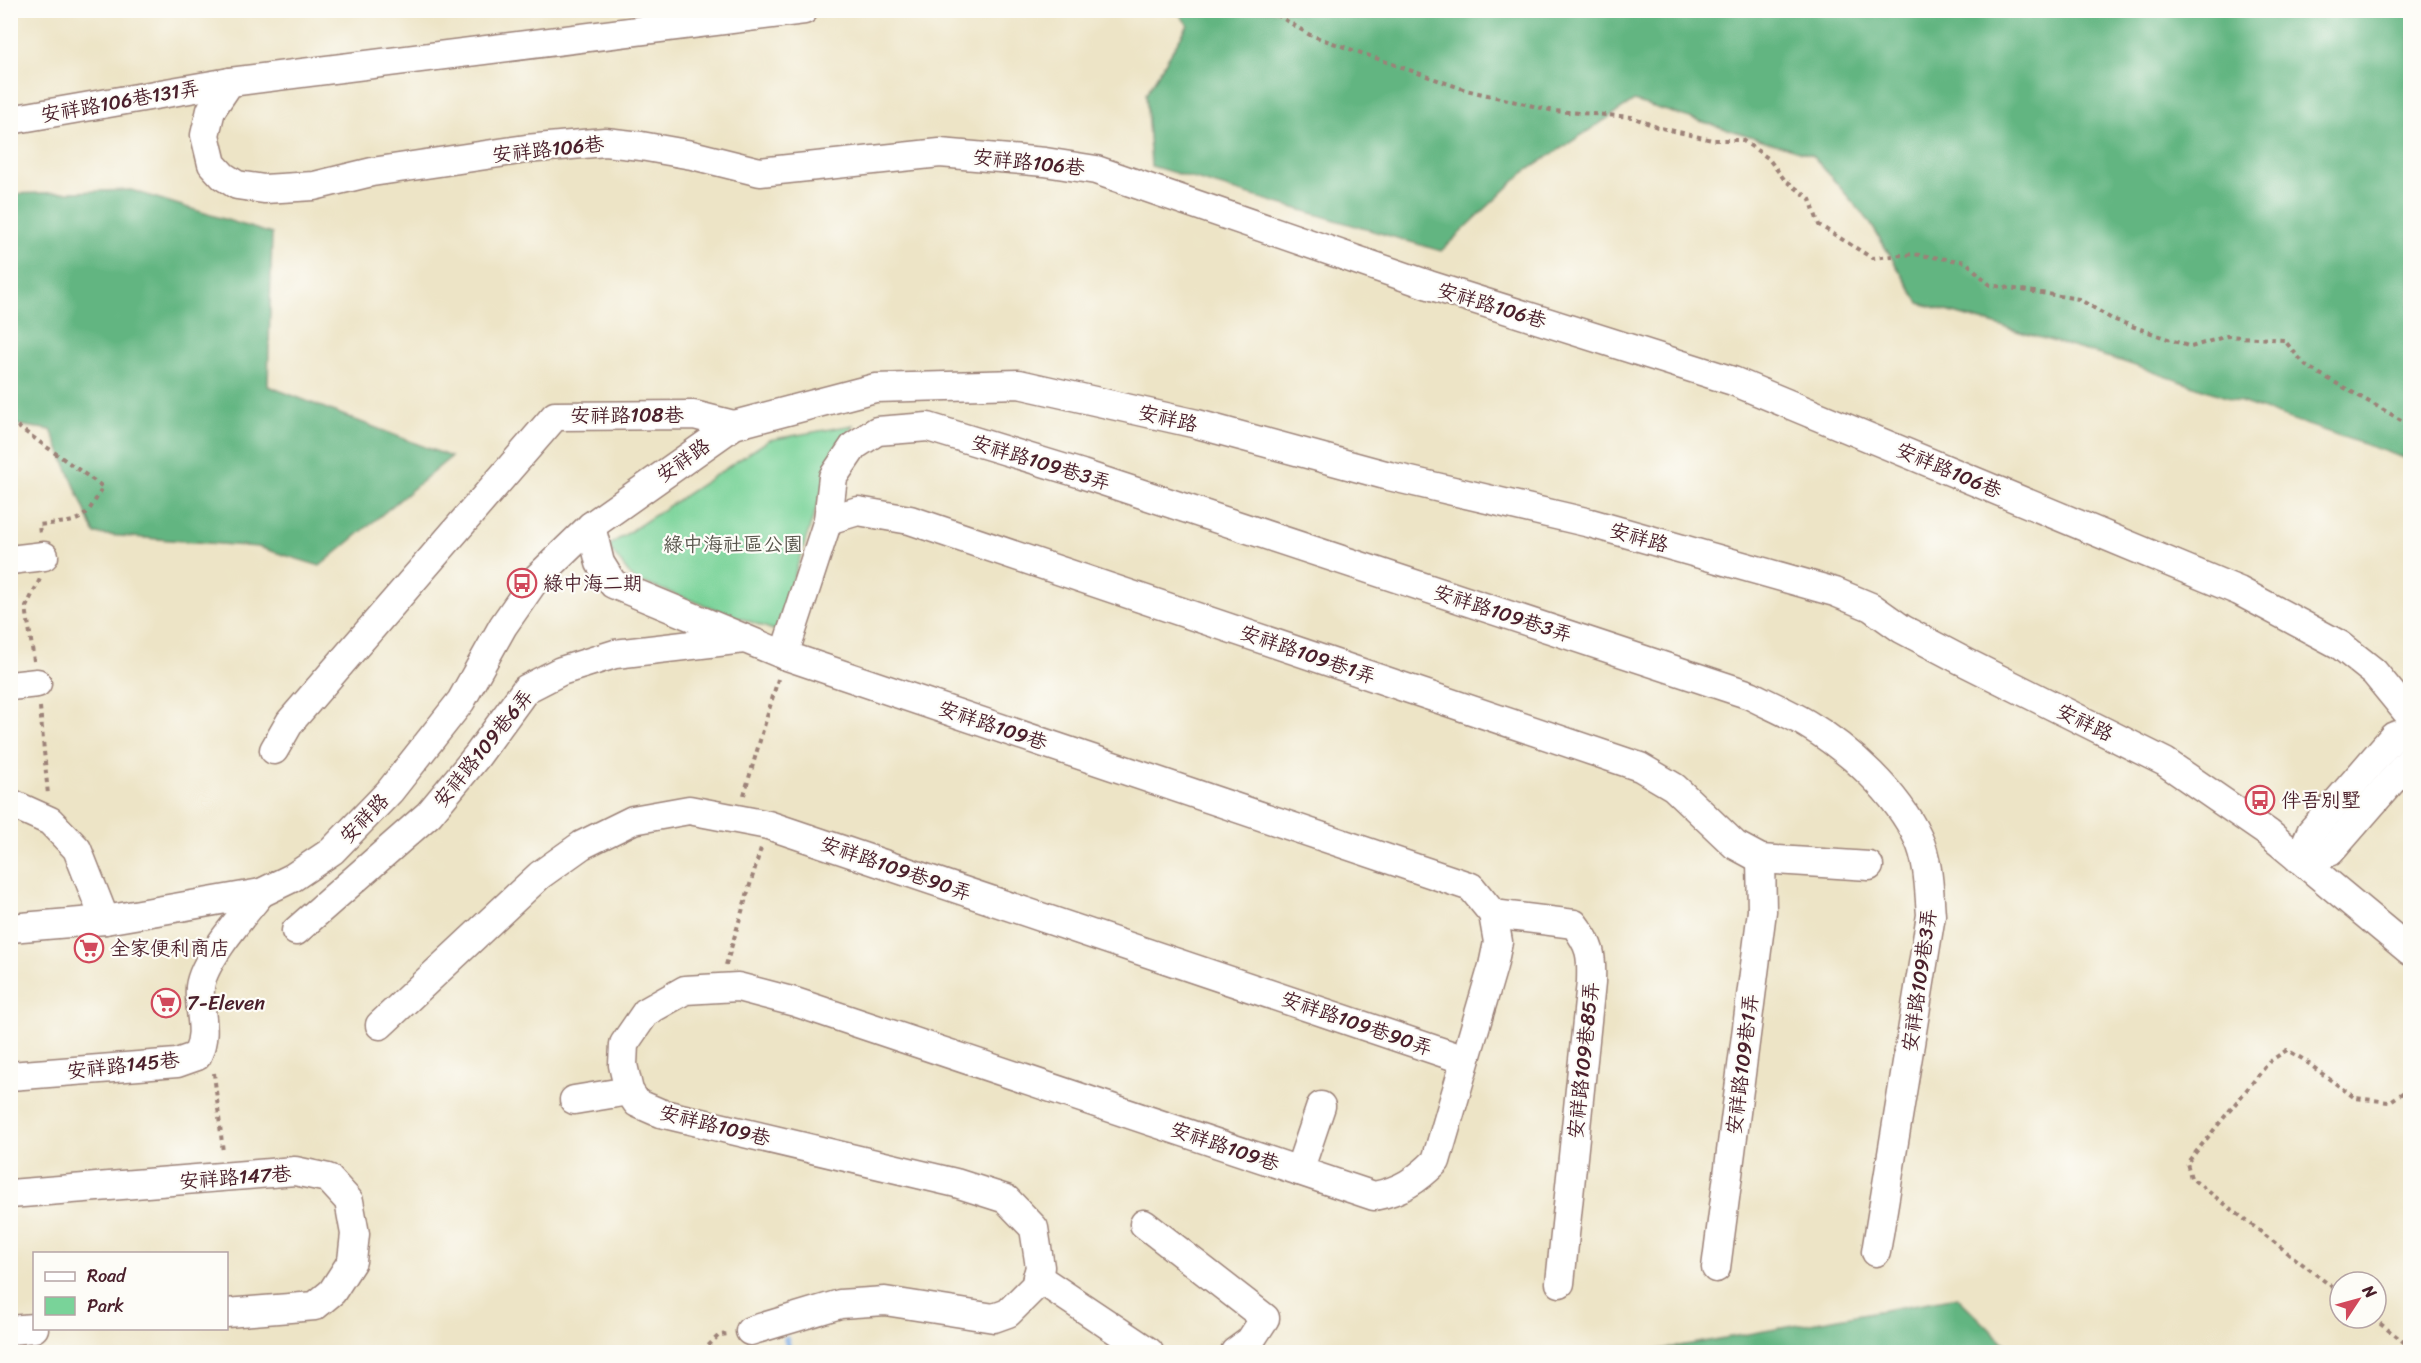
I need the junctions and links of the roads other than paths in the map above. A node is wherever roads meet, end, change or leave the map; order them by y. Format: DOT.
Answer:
graph roads {
  1 [pos="804,10"];
  2 [pos="230,82"];
  3 [pos="10,120"];
  4 [pos="734,425"];
  5 [pos="828,520"];
  6 [pos="591,525"];
  7 [pos="44,556"];
  8 [pos="10,560"];
  9 [pos="746,639"];
  10 [pos="784,655"];
  11 [pos="2410,716"];
  12 [pos="2410,732"];
  13 [pos="273,750"];
  14 [pos="2410,760"];
  15 [pos="10,803"];
  16 [pos="2299,859"];
  17 [pos="1761,860"];
  18 [pos="1869,866"];
  19 [pos="261,893"];
  20 [pos="1493,914"];
  21 [pos="105,920"];
  22 [pos="10,928"];
  23 [pos="296,931"];
  24 [pos="2410,951"];
  25 [pos="380,1025"];
  26 [pos="1465,1060"];
  27 [pos="10,1076"];
  28 [pos="628,1090"];
  29 [pos="574,1100"];
  30 [pos="1321,1106"];
  31 [pos="1299,1171"];
  32 [pos="10,1194"];
  33 [pos="1144,1224"];
  34 [pos="1876,1252"];
  35 [pos="1716,1268"];
  36 [pos="1037,1277"];
  37 [pos="1560,1283"];
  38 [pos="228,1313"];
  39 [pos="33,1328"];
  40 [pos="10,1330"];
  41 [pos="750,1331"];
  42 [pos="1149,1353"];
  43 [pos="1235,1353"];
  1 -- 2 [label="street"];
  2 -- 3 [label="street, 安祥路106巷131弄"];
  2 -- 11 [label="street, 安祥路106巷"];
  4 -- 6 [label="street, 安祥路"];
  4 -- 13 [label="street, 安祥路108巷"];
  4 -- 16 [label="street, 安祥路"];
  5 -- 10 [label="street, 安祥路109巷3弄"];
  5 -- 17 [label="street, 安祥路109巷1弄"];
  5 -- 34 [label="street, 安祥路109巷3弄"];
  6 -- 9 [label="street, 安祥路109巷"];
  6 -- 19 [label="street, 安祥路"];
  7 -- 8 [label="street"];
  9 -- 10 [label="street, 安祥路109巷"];
  9 -- 23 [label="street, 安祥路109巷6弄"];
  10 -- 20 [label="street, 安祥路109巷"];
  12 -- 16 [label="street"];
  14 -- 16 [label="street"];
  15 -- 21 [label="street"];
  16 -- 24 [label="street, 安祥路"];
  17 -- 18 [label="street, 安祥路109巷1弄"];
  17 -- 35 [label="street, 安祥路109巷1弄"];
  19 -- 21 [label="street, 安祥路"];
  19 -- 27 [label="street, 安祥路145巷"];
  20 -- 26 [label="street, 安祥路109巷"];
  20 -- 37 [label="street, 安祥路109巷85弄"];
  21 -- 22 [label="street, 安祥路"];
  25 -- 26 [label="street, 安祥路109巷90弄"];
  26 -- 31 [label="street, 安祥路109巷"];
  28 -- 29 [label="street"];
  28 -- 31 [label="street, 安祥路109巷"];
  28 -- 36 [label="street, 安祥路109巷"];
  30 -- 31 [label="street"];
  32 -- 38 [label="street, 安祥路147巷"];
  33 -- 43 [label="street"];
  36 -- 41 [label="street"];
  36 -- 42 [label="street"];
  39 -- 40 [label="street"];
}
